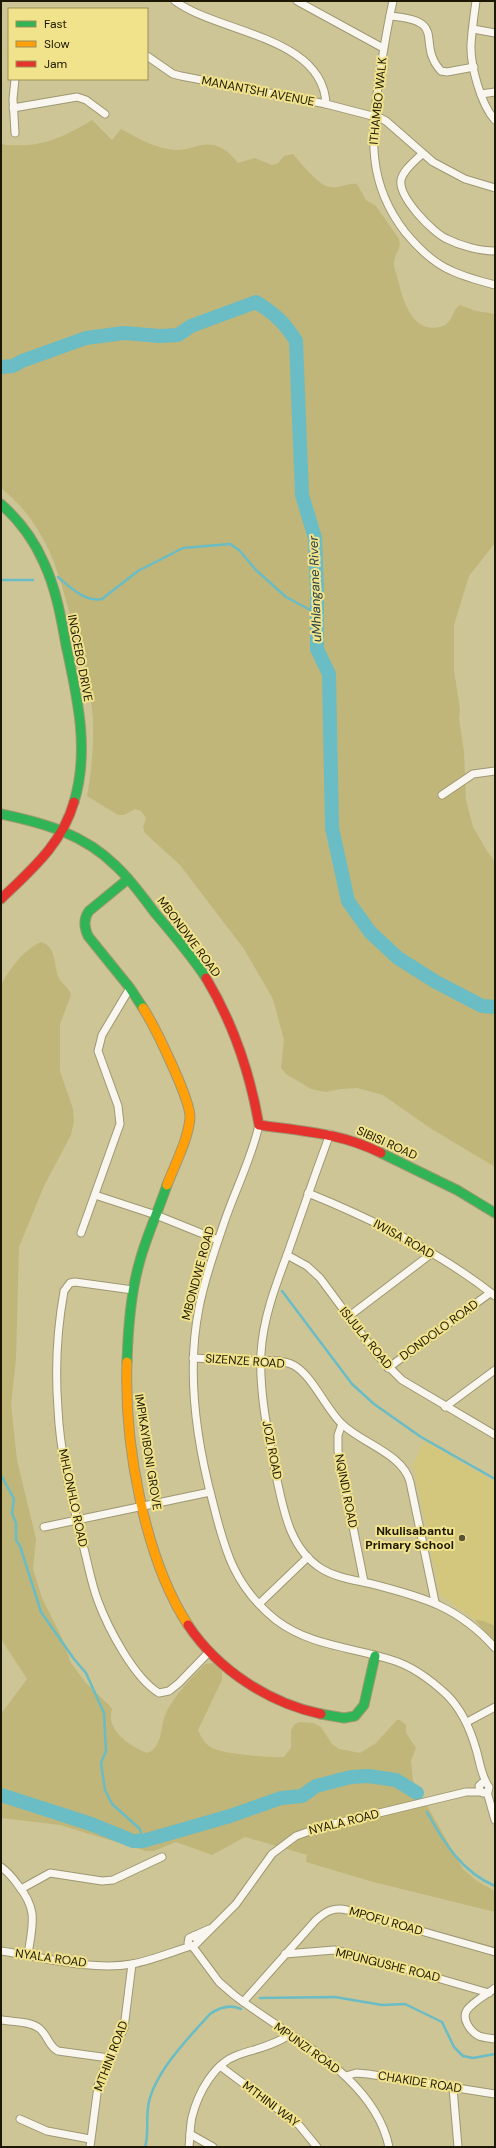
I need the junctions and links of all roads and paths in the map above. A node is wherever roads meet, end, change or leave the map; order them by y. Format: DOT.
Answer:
graph roads {
  1 [pos="175,1"];
  2 [pos="297,1"];
  3 [pos="393,1"];
  4 [pos="476,1"];
  5 [pos="390,16"];
  6 [pos="474,29"];
  7 [pos="495,33"];
  8 [pos="383,48"];
  9 [pos="148,57"];
  10 [pos="474,67"];
  11 [pos="15,80"];
  12 [pos="495,92"];
  13 [pos="481,94"];
  14 [pos="326,104"];
  15 [pos="13,108"];
  16 [pos="105,114"];
  17 [pos="374,115"];
  18 [pos="495,120"];
  19 [pos="15,133"];
  20 [pos="422,154"];
  21 [pos="495,188"];
  22 [pos="495,251"];
  23 [pos="495,285"];
  24 [pos="2,506"];
  25 [pos="495,771"];
  26 [pos="442,795"];
  27 [pos="1,814"];
  28 [pos="63,831"];
  29 [pos="128,878"];
  30 [pos="1,898"];
  31 [pos="130,988"];
  32 [pos="259,1125"];
  33 [pos="330,1134"];
  34 [pos="308,1193"];
  35 [pos="95,1195"];
  36 [pos="495,1213"];
  37 [pos="156,1215"];
  38 [pos="81,1233"];
  39 [pos="218,1240"];
  40 [pos="431,1254"];
  41 [pos="287,1255"];
  42 [pos="133,1290"];
  43 [pos="493,1295"];
  44 [pos="348,1317"];
  45 [pos="193,1358"];
  46 [pos="261,1361"];
  47 [pos="388,1368"];
  48 [pos="495,1370"];
  49 [pos="445,1407"];
  50 [pos="342,1424"];
  51 [pos="495,1435"];
  52 [pos="210,1492"];
  53 [pos="143,1506"];
  54 [pos="77,1520"];
  55 [pos="44,1527"];
  56 [pos="308,1556"];
  57 [pos="364,1582"];
  58 [pos="435,1602"];
  59 [pos="259,1604"];
  60 [pos="495,1648"];
  61 [pos="209,1652"];
  62 [pos="375,1656"];
  63 [pos="495,1707"];
  64 [pos="467,1722"];
  65 [pos="487,1787"];
  66 [pos="495,1820"];
  67 [pos="162,1857"];
  68 [pos="1,1867"];
  69 [pos="21,1889"];
  70 [pos="193,1943"];
  71 [pos="1,1951"];
  72 [pos="495,1952"];
  73 [pos="285,1954"];
  74 [pos="28,1955"];
  75 [pos="132,1964"];
  76 [pos="495,1988"];
  77 [pos="489,1993"];
  78 [pos="243,2002"];
  79 [pos="2,2020"];
  80 [pos="289,2034"];
  81 [pos="495,2039"];
  82 [pos="109,2058"];
  83 [pos="220,2066"];
  84 [pos="346,2076"];
  85 [pos="453,2088"];
  86 [pos="495,2094"];
  87 [pos="20,2119"];
  88 [pos="190,2134"];
  89 [pos="90,2138"];
  90 [pos="90,2147"];
  91 [pos="189,2147"];
  92 [pos="214,2147"];
  93 [pos="317,2147"];
  94 [pos="389,2147"];
  95 [pos="458,2147"];
  1 -- 14 [label="street"];
  2 -- 8 [label="street"];
  3 -- 5 [label="street, ITHAMBO WALK"];
  4 -- 6 [label="street"];
  5 -- 8 [label="street, ITHAMBO WALK"];
  5 -- 10 [label="street"];
  6 -- 7 [label="street"];
  6 -- 10 [label="street"];
  8 -- 17 [label="street, ITHAMBO WALK"];
  9 -- 14 [label="street, MANANTSHI AVENUE"];
  10 -- 13 [label="street"];
  11 -- 15 [label="street"];
  12 -- 13 [label="street"];
  13 -- 18 [label="street"];
  14 -- 17 [label="street, MANANTSHI AVENUE"];
  15 -- 16 [label="street"];
  15 -- 19 [label="street"];
  17 -- 20 [label="street, MANANTSHI AVENUE"];
  17 -- 23 [label="street, ITHAMBO WALK"];
  20 -- 21 [label="street, MANANTSHI AVENUE"];
  20 -- 22 [label="street"];
  24 -- 28 [label="street, INGCEBO DRIVE"];
  25 -- 26 [label="street"];
  27 -- 28 [label="street, MBONDWE ROAD"];
  28 -- 29 [label="street, MBONDWE ROAD"];
  28 -- 30 [label="street, INGCEBO DRIVE"];
  29 -- 31 [label="street, IMPIKAYIBONI GROVE"];
  29 -- 32 [label="street, MBONDWE ROAD"];
  31 -- 35 [label="street"];
  31 -- 37 [label="street, IMPIKAYIBONI GROVE"];
  32 -- 33 [label="street, SIBISI ROAD"];
  32 -- 39 [label="street, MBONDWE ROAD"];
  33 -- 34 [label="street, JOZI ROAD"];
  33 -- 36 [label="street, SIBISI ROAD"];
  34 -- 40 [label="street, IWISA ROAD"];
  34 -- 41 [label="street, JOZI ROAD"];
  35 -- 37 [label="street"];
  35 -- 38 [label="street"];
  37 -- 39 [label="street"];
  37 -- 42 [label="street, IMPIKAYIBONI GROVE"];
  39 -- 45 [label="street, MBONDWE ROAD"];
  40 -- 43 [label="street, IWISA ROAD"];
  40 -- 44 [label="street"];
  41 -- 44 [label="street, ISIJULA ROAD"];
  41 -- 46 [label="street, JOZI ROAD"];
  42 -- 53 [label="street, IMPIKAYIBONI GROVE"];
  42 -- 54 [label="street, MHLONHLO ROAD"];
  43 -- 47 [label="street, DONDOLO ROAD"];
  44 -- 47 [label="street, ISIJULA ROAD"];
  45 -- 46 [label="street, SIZENZE ROAD"];
  45 -- 52 [label="street, MBONDWE ROAD"];
  46 -- 50 [label="street, SIZENZE ROAD"];
  46 -- 56 [label="street, JOZI ROAD"];
  47 -- 49 [label="street, ISIJULA ROAD"];
  48 -- 49 [label="street"];
  49 -- 51 [label="street, ISIJULA ROAD"];
  50 -- 57 [label="street, NQINDI ROAD"];
  50 -- 58 [label="street, SIZENZE ROAD"];
  52 -- 53 [label="street"];
  52 -- 59 [label="street, MBONDWE ROAD"];
  53 -- 54 [label="street"];
  53 -- 61 [label="street, IMPIKAYIBONI GROVE"];
  54 -- 55 [label="street"];
  54 -- 61 [label="street, MHLONHLO ROAD"];
  56 -- 57 [label="street, JOZI ROAD"];
  56 -- 59 [label="street"];
  57 -- 58 [label="street, JOZI ROAD"];
  58 -- 60 [label="street, JOZI ROAD"];
  59 -- 62 [label="street, MBONDWE ROAD"];
  61 -- 62 [label="street, IMPIKAYIBONI GROVE"];
  62 -- 64 [label="street, MBONDWE ROAD"];
  63 -- 64 [label="street"];
  64 -- 65 [label="street, MBONDWE ROAD"];
  65 -- 66 [label="street, MBONDWE ROAD"];
  65 -- 70 [label="street, NYALA ROAD"];
  67 -- 69 [label="street"];
  68 -- 69 [label="street"];
  69 -- 74 [label="street"];
  70 -- 75 [label="street, NYALA ROAD"];
  70 -- 78 [label="street, MPUNZI ROAD"];
  71 -- 74 [label="street, NYALA ROAD"];
  72 -- 73 [label="street, MPOFU ROAD"];
  73 -- 77 [label="street, MPUNGUSHE ROAD"];
  73 -- 78 [label="street, MPOFU ROAD"];
  74 -- 75 [label="street, NYALA ROAD"];
  75 -- 82 [label="street, MTHINI ROAD"];
  76 -- 77 [label="street"];
  77 -- 81 [label="street"];
  78 -- 80 [label="street, MPUNZI ROAD"];
  79 -- 82 [label="street"];
  80 -- 83 [label="street"];
  80 -- 84 [label="street, MPUNZI ROAD"];
  82 -- 89 [label="street, MTHINI ROAD"];
  83 -- 88 [label="street"];
  83 -- 93 [label="street, MTHINI WAY"];
  84 -- 85 [label="street, CHAKIDE ROAD"];
  84 -- 94 [label="street, MPUNZI ROAD"];
  85 -- 86 [label="street, CHAKIDE ROAD"];
  85 -- 95 [label="street"];
  87 -- 89 [label="street"];
  88 -- 91 [label="street"];
  88 -- 92 [label="street"];
  89 -- 90 [label="street, MTHINI ROAD"];
}
